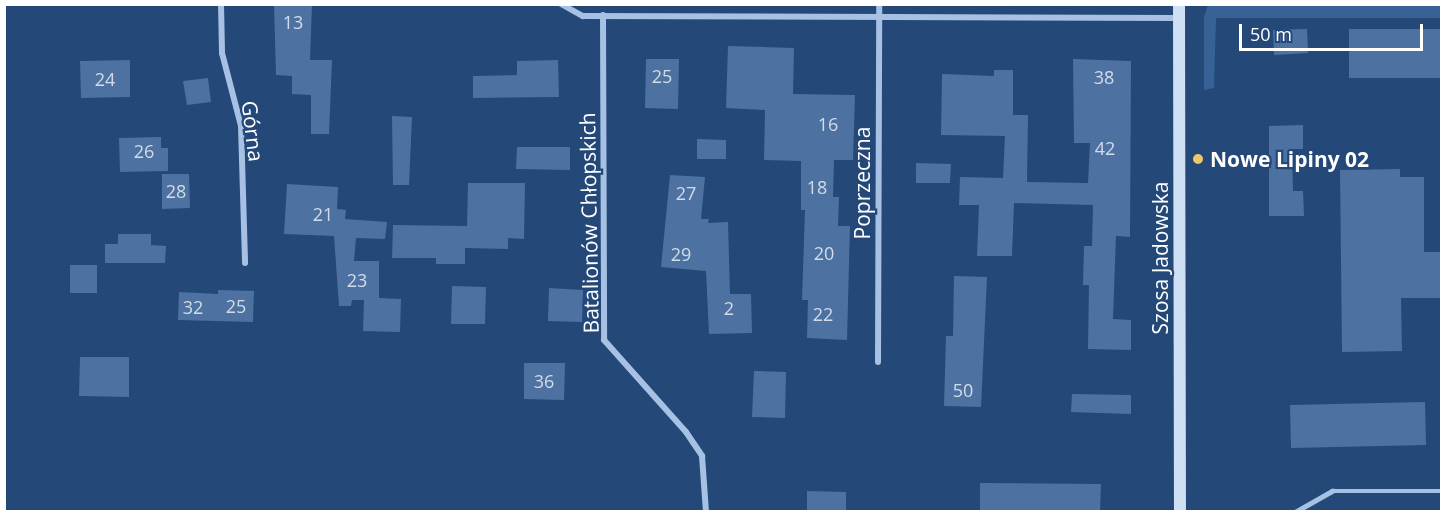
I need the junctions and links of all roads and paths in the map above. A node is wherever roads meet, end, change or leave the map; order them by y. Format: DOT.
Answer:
graph roads {
  1 [pos="221,4"];
  2 [pos="561,4"];
  3 [pos="879,4"];
  4 [pos="1179,4"];
  5 [pos="879,14"];
  6 [pos="603,15"];
  7 [pos="1179,18"];
  8 [pos="245,263"];
  9 [pos="878,362"];
  10 [pos="1442,491"];
  11 [pos="705,512"];
  12 [pos="1180,512"];
  13 [pos="1294,512"];
  1 -- 8 [label="street, Górna"];
  2 -- 6 [label="street"];
  3 -- 5 [label="street, Poprzeczna"];
  4 -- 7 [label="main road, Szosa Jadowska"];
  5 -- 6 [label="street"];
  5 -- 7 [label="street"];
  5 -- 9 [label="street, Poprzeczna"];
  6 -- 11 [label="street, Batalionów Chłopskich"];
  7 -- 12 [label="main road, Szosa Jadowska"];
  10 -- 13 [label="lane"];
}
